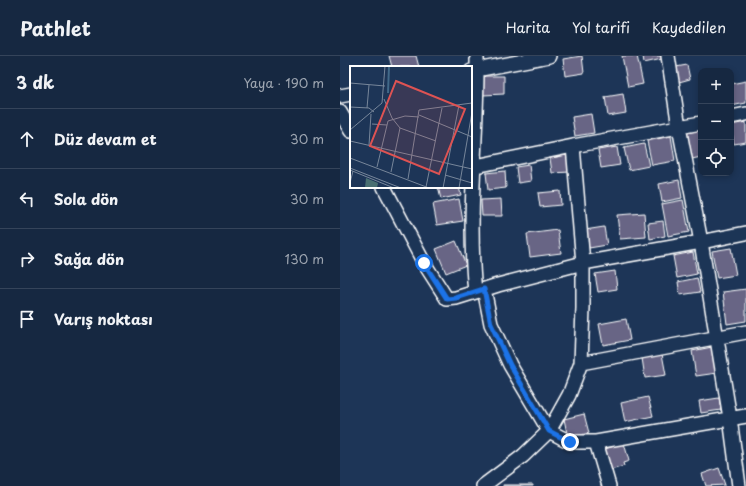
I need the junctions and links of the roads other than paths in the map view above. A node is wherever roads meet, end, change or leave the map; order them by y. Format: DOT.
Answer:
graph roads {
  1 [pos="477,56"];
  2 [pos="549,56"];
  3 [pos="668,56"];
  4 [pos="474,71"];
  5 [pos="350,94"];
  6 [pos="340,96"];
  7 [pos="340,112"];
  8 [pos="746,114"];
  9 [pos="734,116"];
  10 [pos="698,124"];
  11 [pos="678,127"];
  12 [pos="350,129"];
  13 [pos="573,146"];
  14 [pos="472,167"];
  15 [pos="385,188"];
  16 [pos="746,233"];
  17 [pos="701,242"];
  18 [pos="583,263"];
  19 [pos="480,291"];
  20 [pos="746,332"];
  21 [pos="716,337"];
  22 [pos="581,363"];
  23 [pos="746,416"];
  24 [pos="730,418"];
  25 [pos="549,431"];
  26 [pos="596,442"];
  27 [pos="483,486"];
  28 [pos="609,486"];
  29 [pos="739,486"];
  1 -- 4 [label="street"];
  2 -- 4 [label="street"];
  3 -- 11 [label="street"];
  4 -- 14 [label="street"];
  5 -- 6 [label="street"];
  7 -- 12 [label="street"];
  8 -- 9 [label="street"];
  10 -- 11 [label="street"];
  11 -- 13 [label="street"];
  11 -- 17 [label="street"];
  13 -- 14 [label="street"];
  13 -- 18 [label="street"];
  14 -- 19 [label="street"];
  15 -- 19 [label="street"];
  16 -- 17 [label="street"];
  17 -- 18 [label="street"];
  17 -- 21 [label="street"];
  18 -- 19 [label="street"];
  18 -- 22 [label="street"];
  19 -- 25 [label="street"];
  20 -- 21 [label="street"];
  21 -- 22 [label="street"];
  21 -- 24 [label="street"];
  22 -- 25 [label="street"];
  23 -- 24 [label="street"];
  24 -- 26 [label="street"];
  24 -- 29 [label="street"];
  25 -- 26 [label="street"];
  25 -- 27 [label="street"];
  26 -- 28 [label="street"];
}
